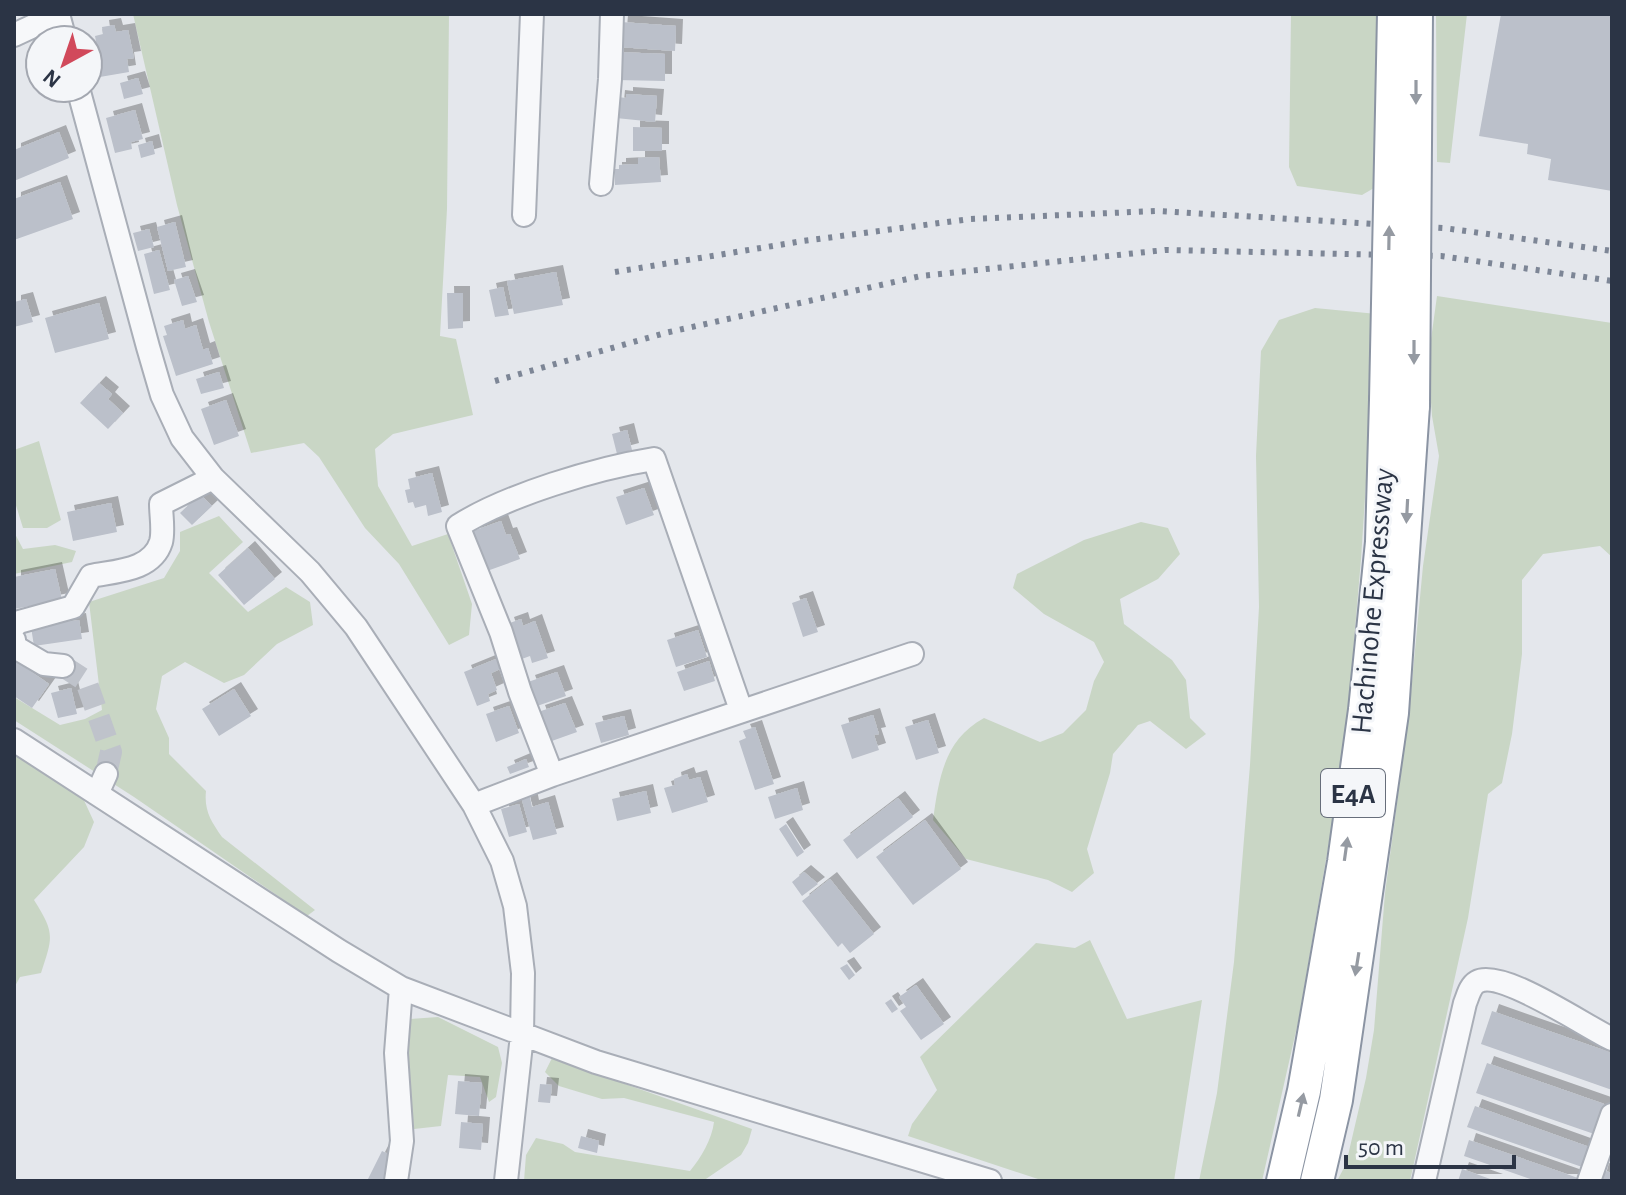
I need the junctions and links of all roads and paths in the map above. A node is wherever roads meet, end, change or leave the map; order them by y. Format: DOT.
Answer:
graph roads {
  1 [pos="58,14"];
  2 [pos="532,14"];
  3 [pos="612,14"];
  4 [pos="1394,14"];
  5 [pos="1416,14"];
  6 [pos="14,35"];
  7 [pos="82,104"];
  8 [pos="601,184"];
  9 [pos="524,215"];
  10 [pos="1400,403"];
  11 [pos="213,478"];
  12 [pos="14,626"];
  13 [pos="14,640"];
  14 [pos="912,654"];
  15 [pos="63,666"];
  16 [pos="741,710"];
  17 [pos="14,740"];
  18 [pos="552,775"];
  19 [pos="474,805"];
  20 [pos="401,988"];
  21 [pos="522,1035"];
  22 [pos="1612,1039"];
  23 [pos="1612,1115"];
  24 [pos="396,1181"];
  25 [pos="506,1181"];
  26 [pos="990,1181"];
  27 [pos="1283,1181"];
  28 [pos="1317,1181"];
  29 [pos="1424,1181"];
  30 [pos="1589,1181"];
  1 -- 6 [label="street"];
  2 -- 9 [label="street"];
  3 -- 8 [label="street"];
  10 -- 4 [label="highway, Hachinohe Expressway / E4A, one-way, bridge"];
  5 -- 10 [label="highway, Hachinohe Expressway / E4A, one-way, bridge"];
  7 -- 11 [label="street"];
  27 -- 10 [label="highway, Hachinohe Expressway / E4A, one-way"];
  10 -- 28 [label="highway, Hachinohe Expressway / E4A, one-way"];
  11 -- 12 [label="street"];
  11 -- 19 [label="street"];
  13 -- 15 [label="street"];
  14 -- 16 [label="street"];
  16 -- 18 [label="street"];
  16 -- 18 [label="street"];
  17 -- 20 [label="street"];
  18 -- 19 [label="street"];
  19 -- 21 [label="street"];
  20 -- 21 [label="street"];
  20 -- 24 [label="street"];
  21 -- 25 [label="street"];
  21 -- 26 [label="street"];
  22 -- 29 [label="street"];
  23 -- 30 [label="street"];
}
